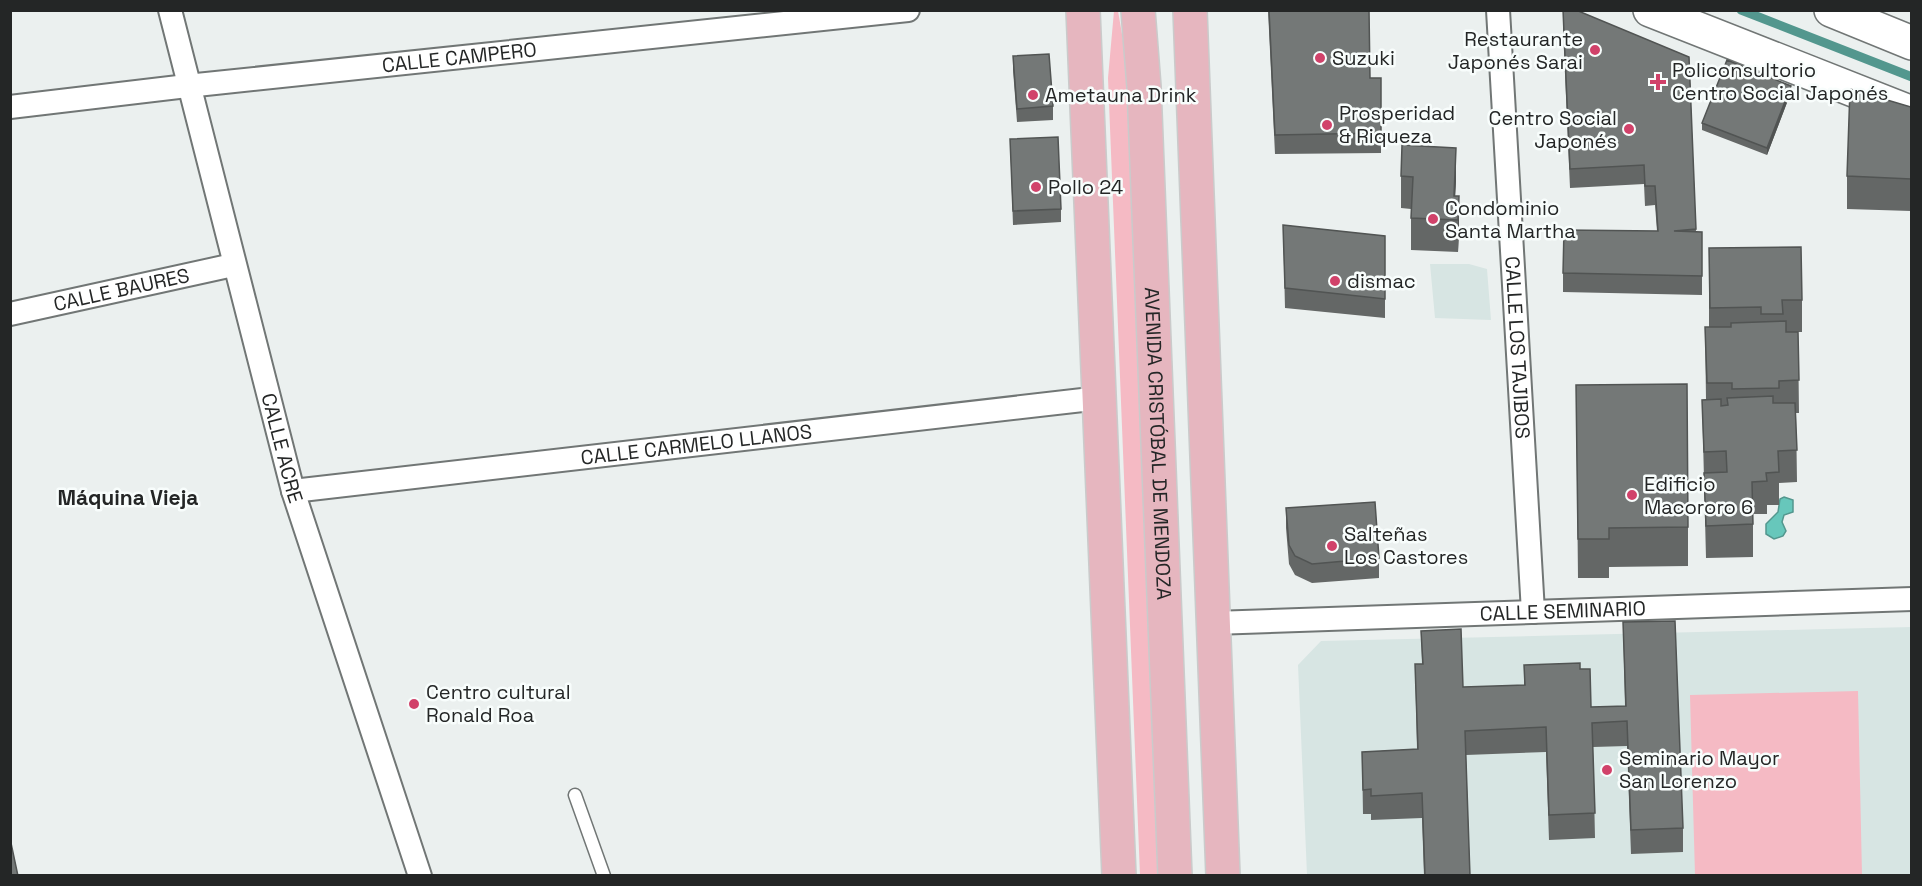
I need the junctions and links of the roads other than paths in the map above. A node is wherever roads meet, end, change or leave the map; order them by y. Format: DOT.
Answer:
graph roads {
  1 [pos="170,10"];
  2 [pos="908,10"];
  3 [pos="1083,10"];
  4 [pos="1138,10"];
  5 [pos="1190,10"];
  6 [pos="1208,10"];
  7 [pos="1498,10"];
  8 [pos="1650,10"];
  9 [pos="1831,10"];
  10 [pos="1911,43"];
  11 [pos="1192,81"];
  12 [pos="187,86"];
  13 [pos="10,107"];
  14 [pos="1911,113"];
  15 [pos="233,265"];
  16 [pos="10,314"];
  17 [pos="1100,398"];
  18 [pos="293,491"];
  19 [pos="1911,599"];
  20 [pos="1533,612"];
  21 [pos="1213,623"];
  22 [pos="575,795"];
  23 [pos="420,876"];
  24 [pos="604,876"];
  25 [pos="1119,876"];
  26 [pos="1175,876"];
  27 [pos="1223,876"];
  1 -- 12 [label="street, CALLE ACRE"];
  2 -- 12 [label="street, CALLE CAMPERO"];
  3 -- 17 [label="main road"];
  4 -- 26 [label="main road, AVENIDA CRISTÓBAL DE MENDOZA"];
  5 -- 11 [label="main road"];
  6 -- 11 [label="main road"];
  7 -- 20 [label="street, CALLE LOS TAJIBOS"];
  8 -- 14 [label="street"];
  9 -- 10 [label="street"];
  11 -- 21 [label="main road"];
  12 -- 13 [label="street, CALLE CAMPERO"];
  12 -- 15 [label="street, CALLE ACRE"];
  15 -- 16 [label="street, CALLE BAURES"];
  15 -- 18 [label="street, CALLE ACRE"];
  17 -- 18 [label="street, CALLE CARMELO LLANOS"];
  17 -- 25 [label="main road"];
  18 -- 23 [label="street, CALLE ACRE"];
  19 -- 20 [label="street, CALLE SEMINARIO"];
  20 -- 21 [label="street, CALLE SEMINARIO"];
  21 -- 27 [label="main road"];
  22 -- 24 [label="lane"];
}
